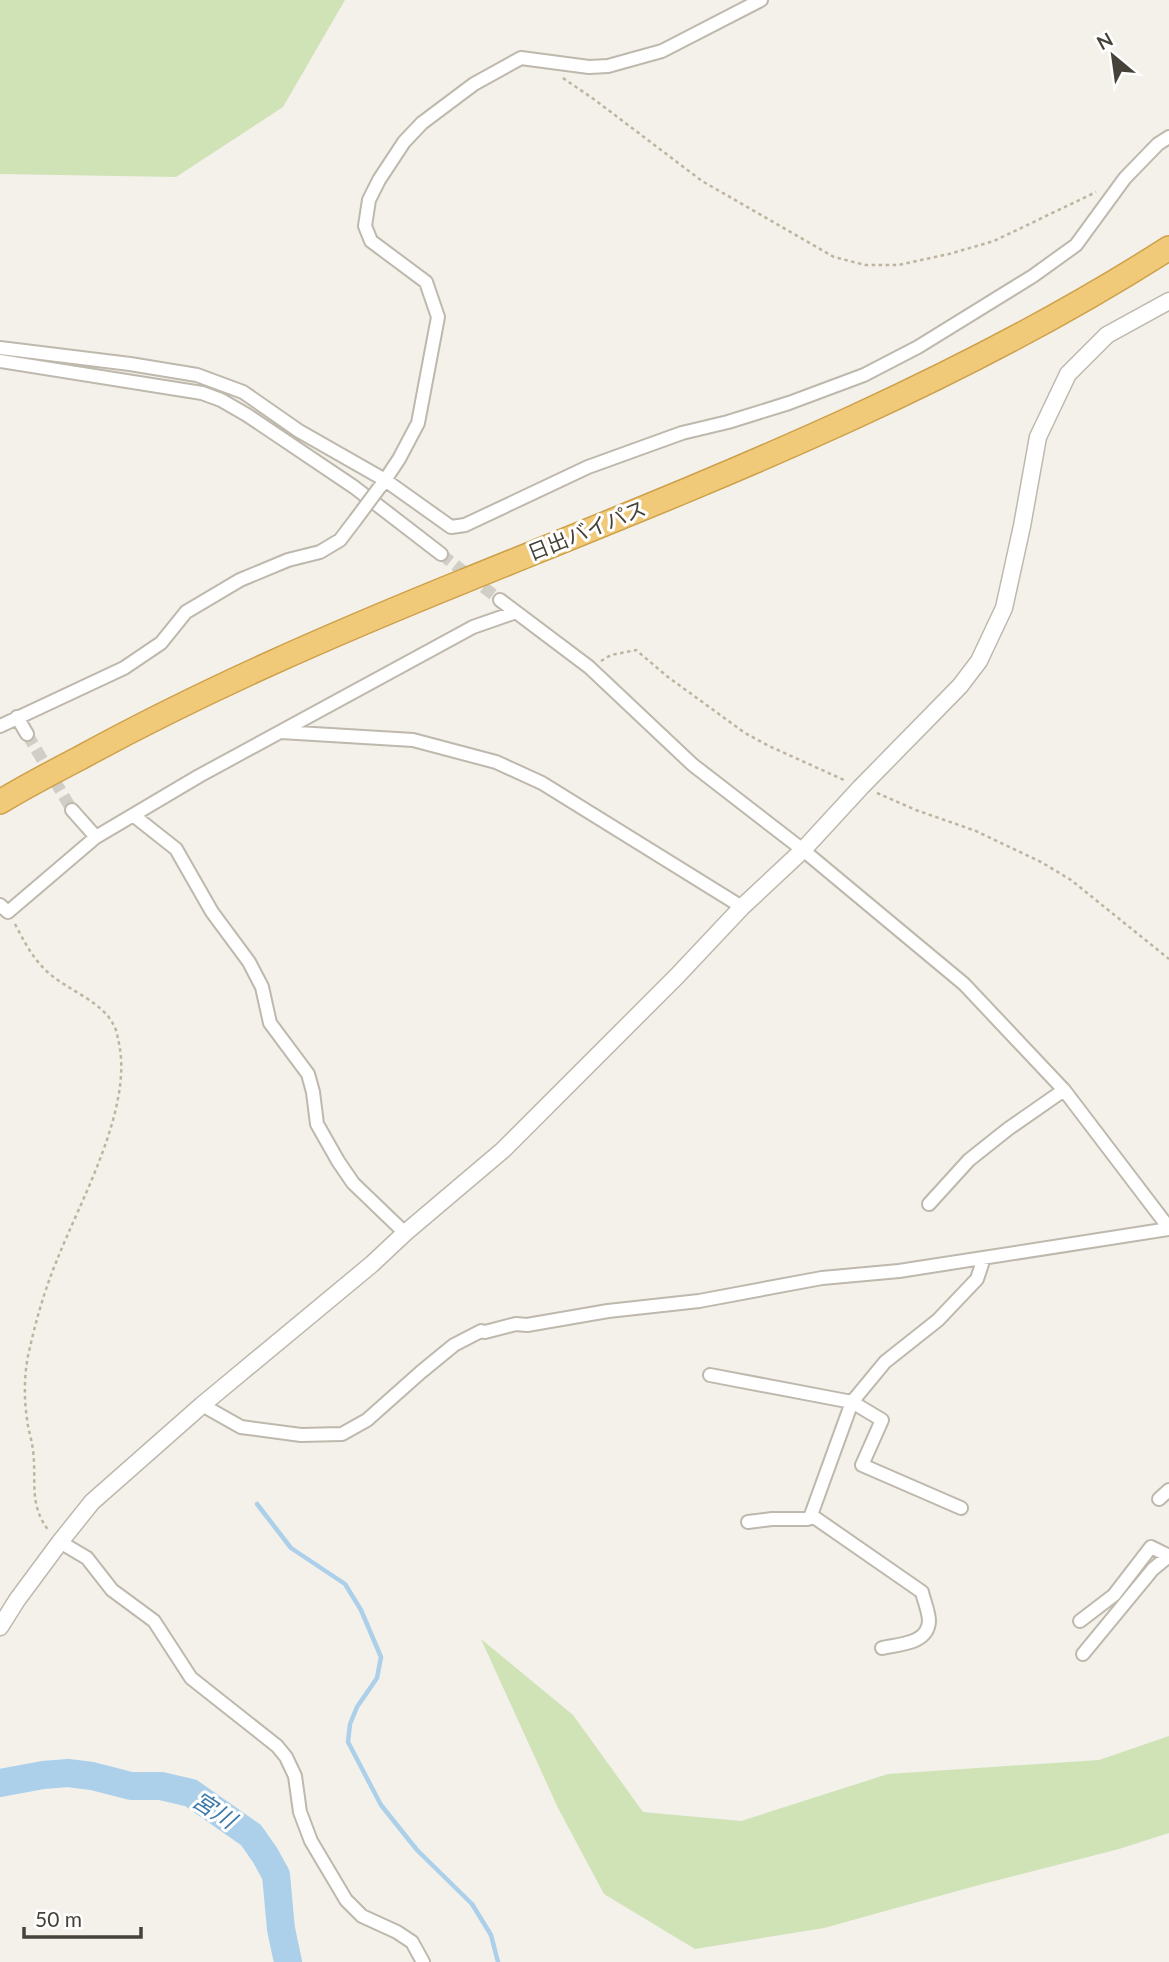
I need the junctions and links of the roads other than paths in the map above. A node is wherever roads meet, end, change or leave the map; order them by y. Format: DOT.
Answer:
graph roads {
  1 [pos="761,0"];
  2 [pos="1169,137"];
  3 [pos="1169,248"];
  4 [pos="1169,301"];
  5 [pos="0,348"];
  6 [pos="0,361"];
  7 [pos="382,484"];
  8 [pos="441,554"];
  9 [pos="500,600"];
  10 [pos="516,612"];
  11 [pos="17,717"];
  12 [pos="0,726"];
  13 [pos="279,732"];
  14 [pos="27,734"];
  15 [pos="0,802"];
  16 [pos="72,810"];
  17 [pos="133,815"];
  18 [pos="96,837"];
  19 [pos="803,850"];
  20 [pos="742,907"];
  21 [pos="4,909"];
  22 [pos="1064,1090"];
  23 [pos="929,1204"];
  24 [pos="1169,1228"];
  25 [pos="405,1233"];
  26 [pos="984,1258"];
  27 [pos="710,1375"];
  28 [pos="852,1402"];
  29 [pos="202,1405"];
  30 [pos="961,1507"];
  31 [pos="811,1515"];
  32 [pos="748,1522"];
  33 [pos="60,1542"];
  34 [pos="1169,1556"];
  35 [pos="1080,1621"];
  36 [pos="0,1628"];
  37 [pos="882,1648"];
  38 [pos="1083,1654"];
  39 [pos="423,1962"];
  1 -- 7 [label="street"];
  2 -- 7 [label="street"];
  3 -- 15 [label="highway, 日出バイパス"];
  4 -- 19 [label="street"];
  5 -- 7 [label="street"];
  6 -- 8 [label="street"];
  7 -- 11 [label="street, bridge"];
  9 -- 10 [label="street"];
  10 -- 13 [label="street"];
  10 -- 19 [label="street"];
  11 -- 12 [label="street"];
  11 -- 14 [label="street"];
  13 -- 17 [label="street"];
  13 -- 20 [label="street"];
  16 -- 18 [label="street"];
  17 -- 18 [label="street"];
  17 -- 25 [label="street"];
  18 -- 21 [label="street"];
  19 -- 20 [label="street"];
  19 -- 22 [label="street"];
  20 -- 25 [label="street"];
  22 -- 23 [label="street"];
  22 -- 24 [label="street"];
  24 -- 26 [label="street"];
  25 -- 29 [label="street"];
  26 -- 28 [label="street"];
  26 -- 29 [label="street"];
  27 -- 28 [label="street"];
  28 -- 30 [label="street"];
  28 -- 31 [label="street"];
  29 -- 33 [label="street"];
  31 -- 32 [label="street"];
  31 -- 37 [label="street"];
  33 -- 36 [label="street"];
  33 -- 39 [label="street"];
  34 -- 35 [label="street"];
  34 -- 38 [label="street"];
}
